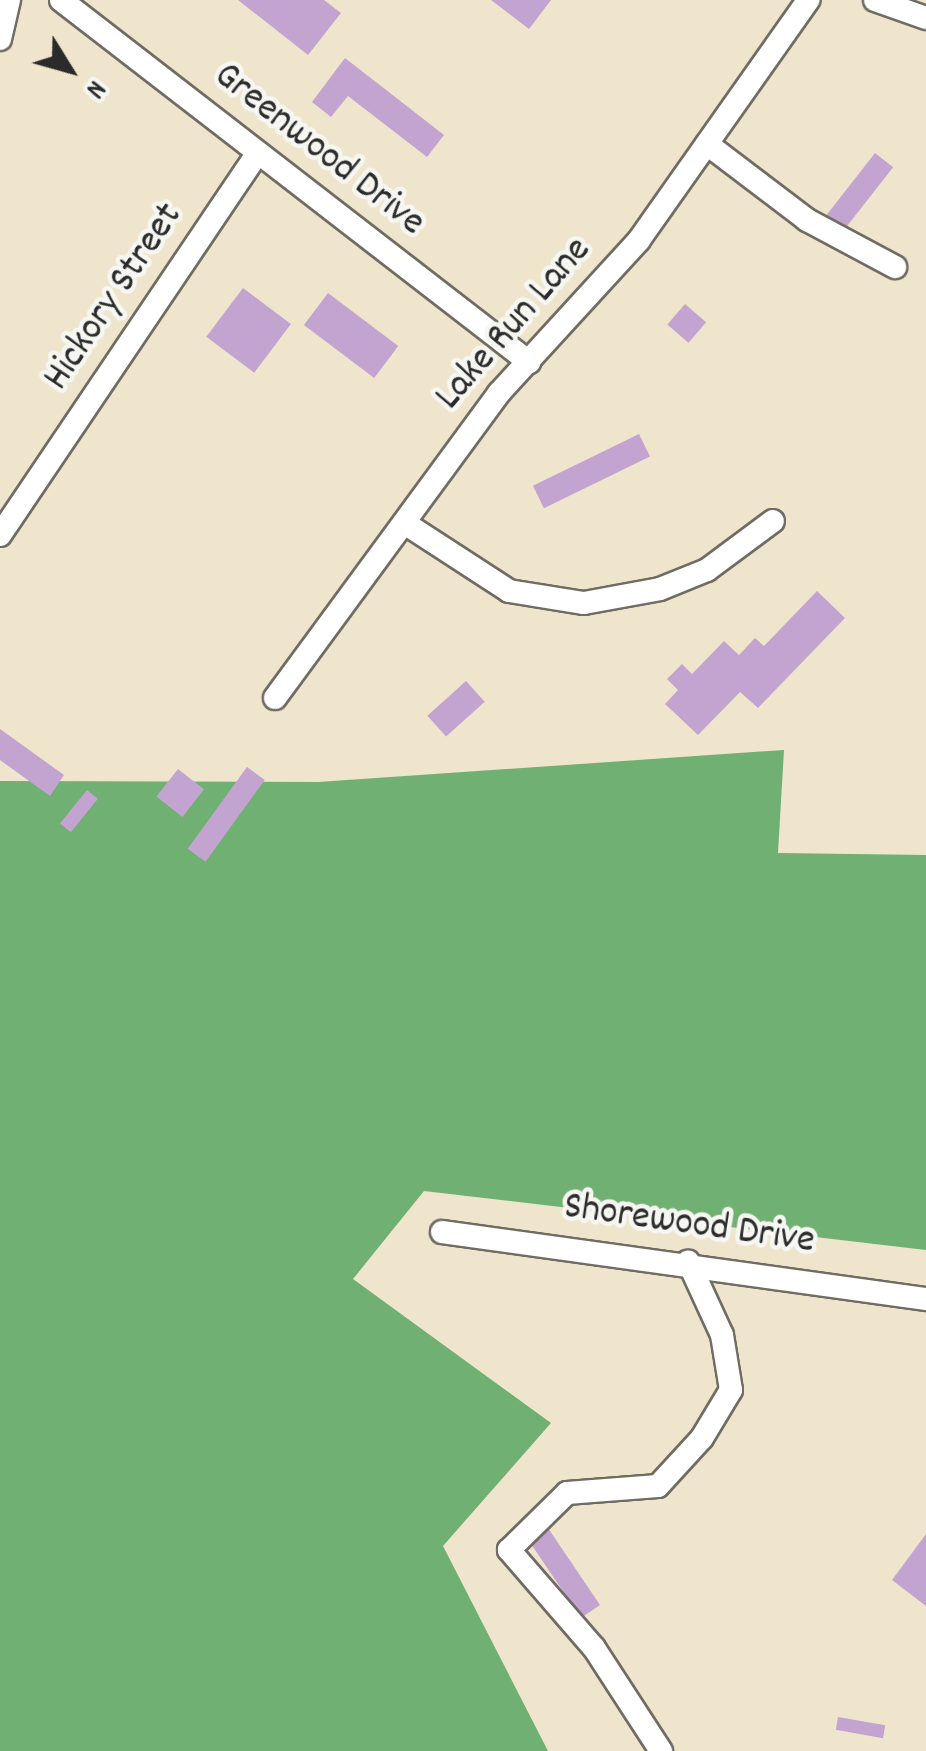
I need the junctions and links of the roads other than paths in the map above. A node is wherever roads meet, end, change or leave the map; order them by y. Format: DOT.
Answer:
graph roads {
  1 [pos="9,0"];
  2 [pos="62,0"];
  3 [pos="808,0"];
  4 [pos="875,0"];
  5 [pos="926,18"];
  6 [pos="0,39"];
  7 [pos="706,144"];
  8 [pos="258,152"];
  9 [pos="894,267"];
  10 [pos="528,362"];
  11 [pos="773,522"];
  12 [pos="406,524"];
  13 [pos="0,535"];
  14 [pos="276,698"];
  15 [pos="442,1232"];
  16 [pos="688,1261"];
  17 [pos="926,1299"];
  18 [pos="661,1751"];
  1 -- 6 [label="street"];
  2 -- 8 [label="street, Greenwood Drive"];
  3 -- 7 [label="street, Lake Run Lane"];
  4 -- 5 [label="street"];
  7 -- 9 [label="street"];
  7 -- 10 [label="street, Lake Run Lane"];
  8 -- 10 [label="street, Greenwood Drive"];
  8 -- 13 [label="street, Hickory Street"];
  10 -- 12 [label="street, Lake Run Lane"];
  11 -- 12 [label="street"];
  12 -- 14 [label="street, Lake Run Lane"];
  15 -- 16 [label="street, Shorewood Drive"];
  16 -- 17 [label="street, Shorewood Drive"];
  16 -- 18 [label="street"];
}
